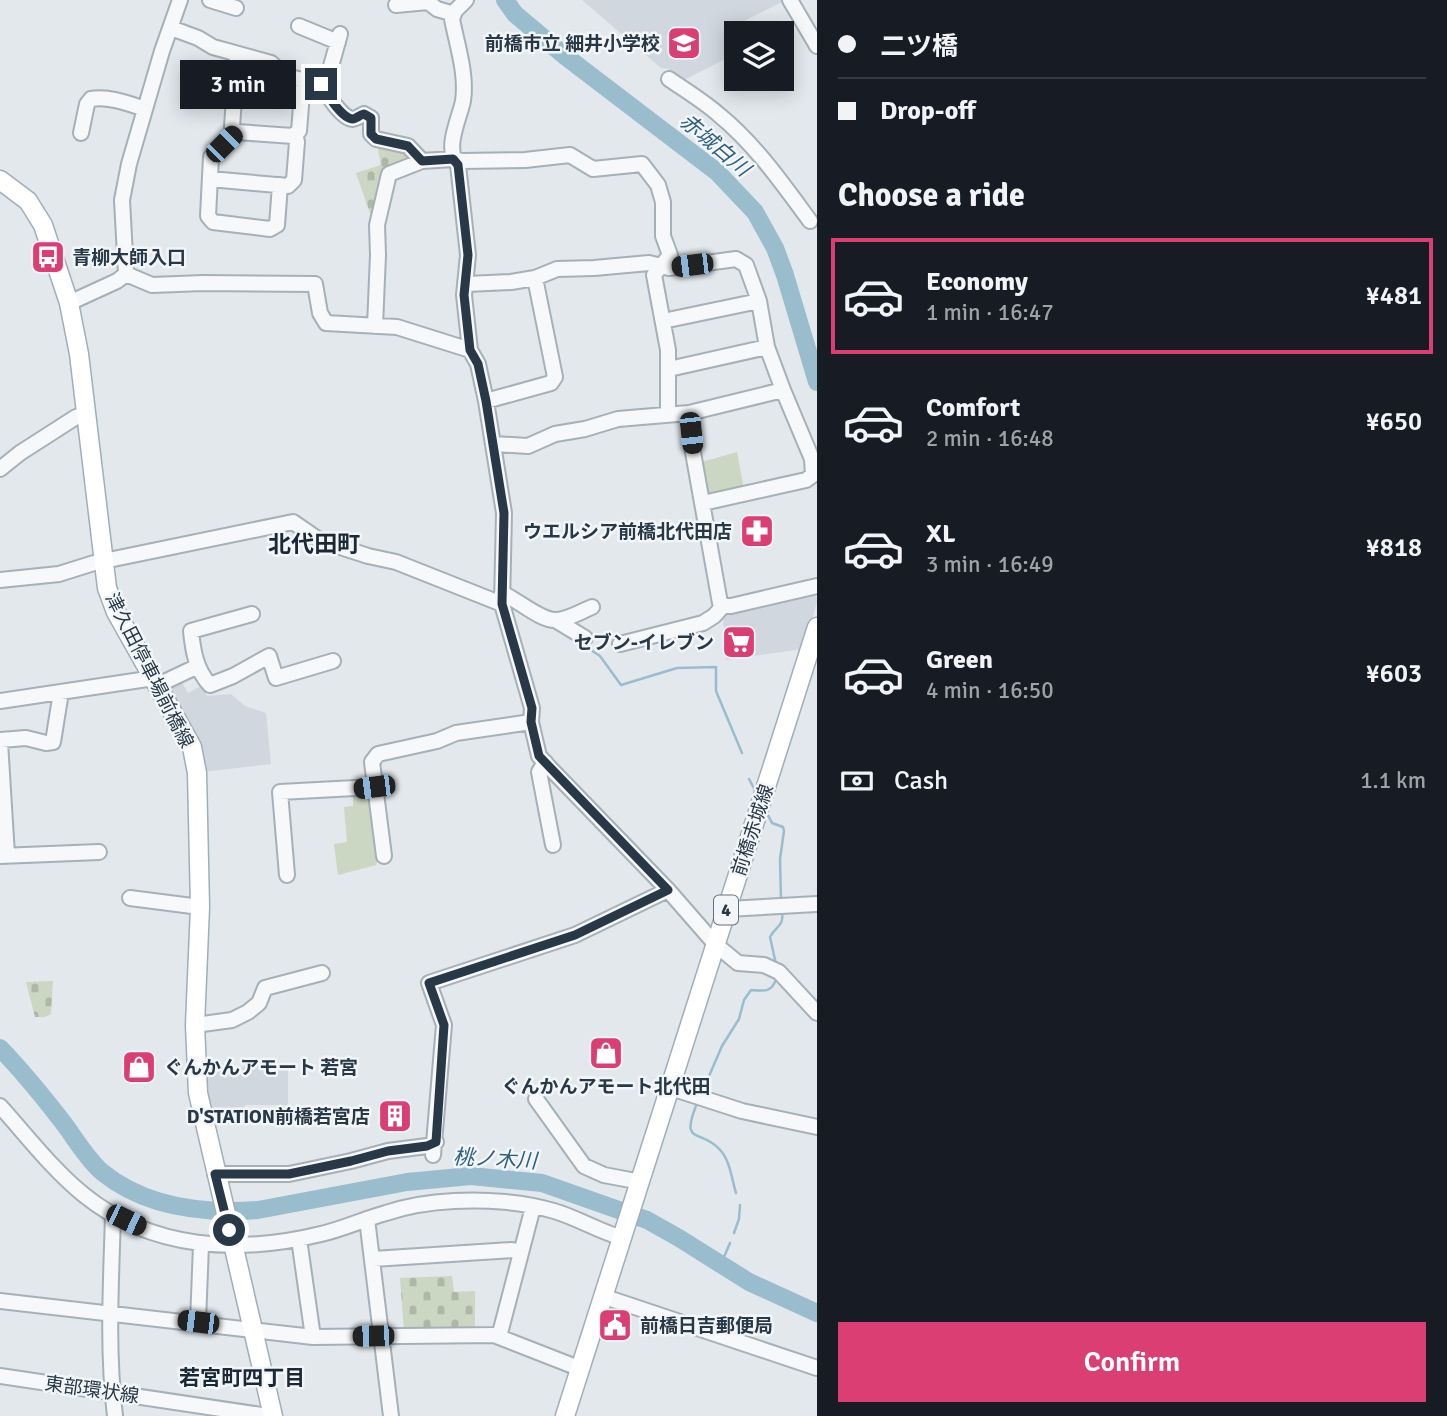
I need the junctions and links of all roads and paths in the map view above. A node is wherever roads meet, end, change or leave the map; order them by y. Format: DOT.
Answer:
graph roads {
  1 [pos="180,0"];
  2 [pos="210,0"];
  3 [pos="466,0"];
  4 [pos="790,0"];
  5 [pos="419,2"];
  6 [pos="396,5"];
  7 [pos="236,8"];
  8 [pos="454,14"];
  9 [pos="299,26"];
  10 [pos="171,28"];
  11 [pos="817,46"];
  12 [pos="237,55"];
  13 [pos="668,79"];
  14 [pos="303,80"];
  15 [pos="320,84"];
  16 [pos="145,109"];
  17 [pos="237,132"];
  18 [pos="81,133"];
  19 [pos="295,134"];
  20 [pos="453,159"];
  21 [pos="422,161"];
  22 [pos="210,179"];
  23 [pos="0,180"];
  24 [pos="280,185"];
  25 [pos="810,222"];
  26 [pos="660,265"];
  27 [pos="126,274"];
  28 [pos="535,278"];
  29 [pos="467,284"];
  30 [pos="759,301"];
  31 [pos="69,303"];
  32 [pos="663,321"];
  33 [pos="375,326"];
  34 [pos="767,347"];
  35 [pos="470,350"];
  36 [pos="669,369"];
  37 [pos="783,390"];
  38 [pos="486,401"];
  39 [pos="668,413"];
  40 [pos="688,413"];
  41 [pos="86,414"];
  42 [pos="493,444"];
  43 [pos="0,469"];
  44 [pos="703,503"];
  45 [pos="102,562"];
  46 [pos="0,580"];
  47 [pos="817,586"];
  48 [pos="502,599"];
  49 [pos="727,606"];
  50 [pos="592,607"];
  51 [pos="252,614"];
  52 [pos="557,621"];
  53 [pos="817,627"];
  54 [pos="585,638"];
  55 [pos="620,644"];
  56 [pos="333,661"];
  57 [pos="198,666"];
  58 [pos="156,682"];
  59 [pos="61,692"];
  60 [pos="0,701"];
  61 [pos="531,722"];
  62 [pos="0,741"];
  63 [pos="545,762"];
  64 [pos="374,787"];
  65 [pos="553,845"];
  66 [pos="99,852"];
  67 [pos="4,856"];
  68 [pos="384,856"];
  69 [pos="287,875"];
  70 [pos="668,890"];
  71 [pos="130,898"];
  72 [pos="817,904"];
  73 [pos="200,907"];
  74 [pos="727,909"];
  75 [pos="716,945"];
  76 [pos="322,973"];
  77 [pos="817,1013"];
  78 [pos="195,1026"];
  79 [pos="671,1088"];
  80 [pos="536,1099"];
  81 [pos="0,1107"];
  82 [pos="817,1127"];
  83 [pos="216,1179"];
  84 [pos="640,1187"];
  85 [pos="533,1208"];
  86 [pos="113,1216"];
  87 [pos="367,1219"];
  88 [pos="624,1235"];
  89 [pos="231,1238"];
  90 [pos="299,1239"];
  91 [pos="201,1245"];
  92 [pos="521,1252"];
  93 [pos="373,1259"];
  94 [pos="605,1297"];
  95 [pos="0,1301"];
  96 [pos="111,1312"];
  97 [pos="198,1322"];
  98 [pos="252,1328"];
  99 [pos="313,1337"];
  100 [pos="383,1337"];
  101 [pos="499,1337"];
  102 [pos="817,1368"];
  103 [pos="581,1369"];
  104 [pos="0,1376"];
  105 [pos="112,1392"];
  106 [pos="115,1416"];
  107 [pos="270,1416"];
  108 [pos="391,1416"];
  109 [pos="565,1416"];
  1 -- 10 [label="street"];
  2 -- 7 [label="street"];
  3 -- 8 [label="street"];
  4 -- 11 [label="street"];
  5 -- 6 [label="street"];
  5 -- 8 [label="street"];
  8 -- 20 [label="street"];
  9 -- 15 [label="street"];
  10 -- 12 [label="street"];
  10 -- 16 [label="street"];
  12 -- 14 [label="street"];
  12 -- 17 [label="street"];
  13 -- 25 [label="street"];
  14 -- 15 [label="street"];
  14 -- 19 [label="street"];
  15 -- 21 [label="street"];
  16 -- 18 [label="street"];
  16 -- 27 [label="street"];
  17 -- 19 [label="street"];
  17 -- 22 [label="street"];
  19 -- 24 [label="street"];
  20 -- 21 [label="street"];
  20 -- 26 [label="street"];
  20 -- 29 [label="street"];
  21 -- 33 [label="street"];
  22 -- 24 [label="street"];
  22 -- 24 [label="street"];
  23 -- 31 [label="main road, 津久田停車場前橋線"];
  26 -- 28 [label="street"];
  26 -- 30 [label="street"];
  26 -- 32 [label="street"];
  27 -- 31 [label="street"];
  27 -- 33 [label="street"];
  28 -- 29 [label="street"];
  28 -- 38 [label="street"];
  29 -- 35 [label="street"];
  30 -- 32 [label="street"];
  30 -- 34 [label="street"];
  31 -- 41 [label="main road, 津久田停車場前橋線"];
  32 -- 36 [label="street"];
  33 -- 35 [label="street"];
  34 -- 36 [label="street"];
  34 -- 37 [label="street"];
  35 -- 38 [label="street"];
  36 -- 39 [label="street"];
  37 -- 40 [label="street"];
  37 -- 44 [label="street"];
  38 -- 42 [label="street"];
  39 -- 40 [label="street"];
  39 -- 42 [label="street"];
  40 -- 44 [label="street"];
  41 -- 43 [label="street"];
  41 -- 45 [label="main road, 津久田停車場前橋線"];
  42 -- 48 [label="street"];
  44 -- 49 [label="street"];
  45 -- 46 [label="street"];
  45 -- 48 [label="street"];
  45 -- 58 [label="main road, 津久田停車場前橋線"];
  47 -- 49 [label="street"];
  48 -- 52 [label="street"];
  48 -- 61 [label="street"];
  49 -- 55 [label="street"];
  50 -- 52 [label="street"];
  51 -- 57 [label="street"];
  52 -- 54 [label="street"];
  53 -- 74 [label="main road, 前橋赤城線 / 4"];
  56 -- 57 [label="street"];
  57 -- 58 [label="street"];
  58 -- 59 [label="street"];
  58 -- 73 [label="main road, 津久田停車場前橋線"];
  59 -- 60 [label="street"];
  59 -- 62 [label="street"];
  61 -- 63 [label="street"];
  61 -- 64 [label="street"];
  62 -- 67 [label="street"];
  63 -- 65 [label="street"];
  63 -- 70 [label="street"];
  64 -- 68 [label="street"];
  64 -- 69 [label="street"];
  66 -- 67 [label="street"];
  70 -- 75 [label="street"];
  70 -- 83 [label="street"];
  71 -- 73 [label="street"];
  72 -- 74 [label="street"];
  73 -- 78 [label="main road, 津久田停車場前橋線"];
  74 -- 75 [label="main road, 前橋赤城線 / 4"];
  75 -- 77 [label="street"];
  75 -- 79 [label="main road, 前橋赤城線 / 4"];
  76 -- 78 [label="street"];
  78 -- 83 [label="main road, 津久田停車場前橋線"];
  79 -- 82 [label="street"];
  79 -- 84 [label="main road, 前橋赤城線 / 4"];
  80 -- 84 [label="street"];
  81 -- 86 [label="street"];
  83 -- 89 [label="main road, 津久田停車場前橋線"];
  84 -- 88 [label="main road, 4"];
  85 -- 87 [label="street"];
  85 -- 88 [label="street"];
  85 -- 92 [label="street"];
  86 -- 91 [label="street"];
  86 -- 96 [label="street"];
  87 -- 90 [label="street"];
  87 -- 93 [label="street"];
  88 -- 94 [label="main road, 4"];
  89 -- 90 [label="street"];
  89 -- 91 [label="street"];
  89 -- 98 [label="main road"];
  90 -- 99 [label="street"];
  91 -- 97 [label="street"];
  92 -- 93 [label="street"];
  92 -- 101 [label="street"];
  93 -- 100 [label="street"];
  94 -- 102 [label="street"];
  94 -- 103 [label="main road, 4"];
  95 -- 96 [label="street"];
  96 -- 97 [label="street"];
  96 -- 105 [label="street"];
  97 -- 98 [label="street"];
  98 -- 99 [label="street"];
  98 -- 107 [label="main road"];
  99 -- 100 [label="street"];
  100 -- 101 [label="street"];
  100 -- 108 [label="street"];
  101 -- 103 [label="street"];
  103 -- 109 [label="main road, 4"];
  104 -- 105 [label="street, 東部環状線"];
  105 -- 106 [label="street"];
  105 -- 107 [label="street, 東部環状線"];
}
